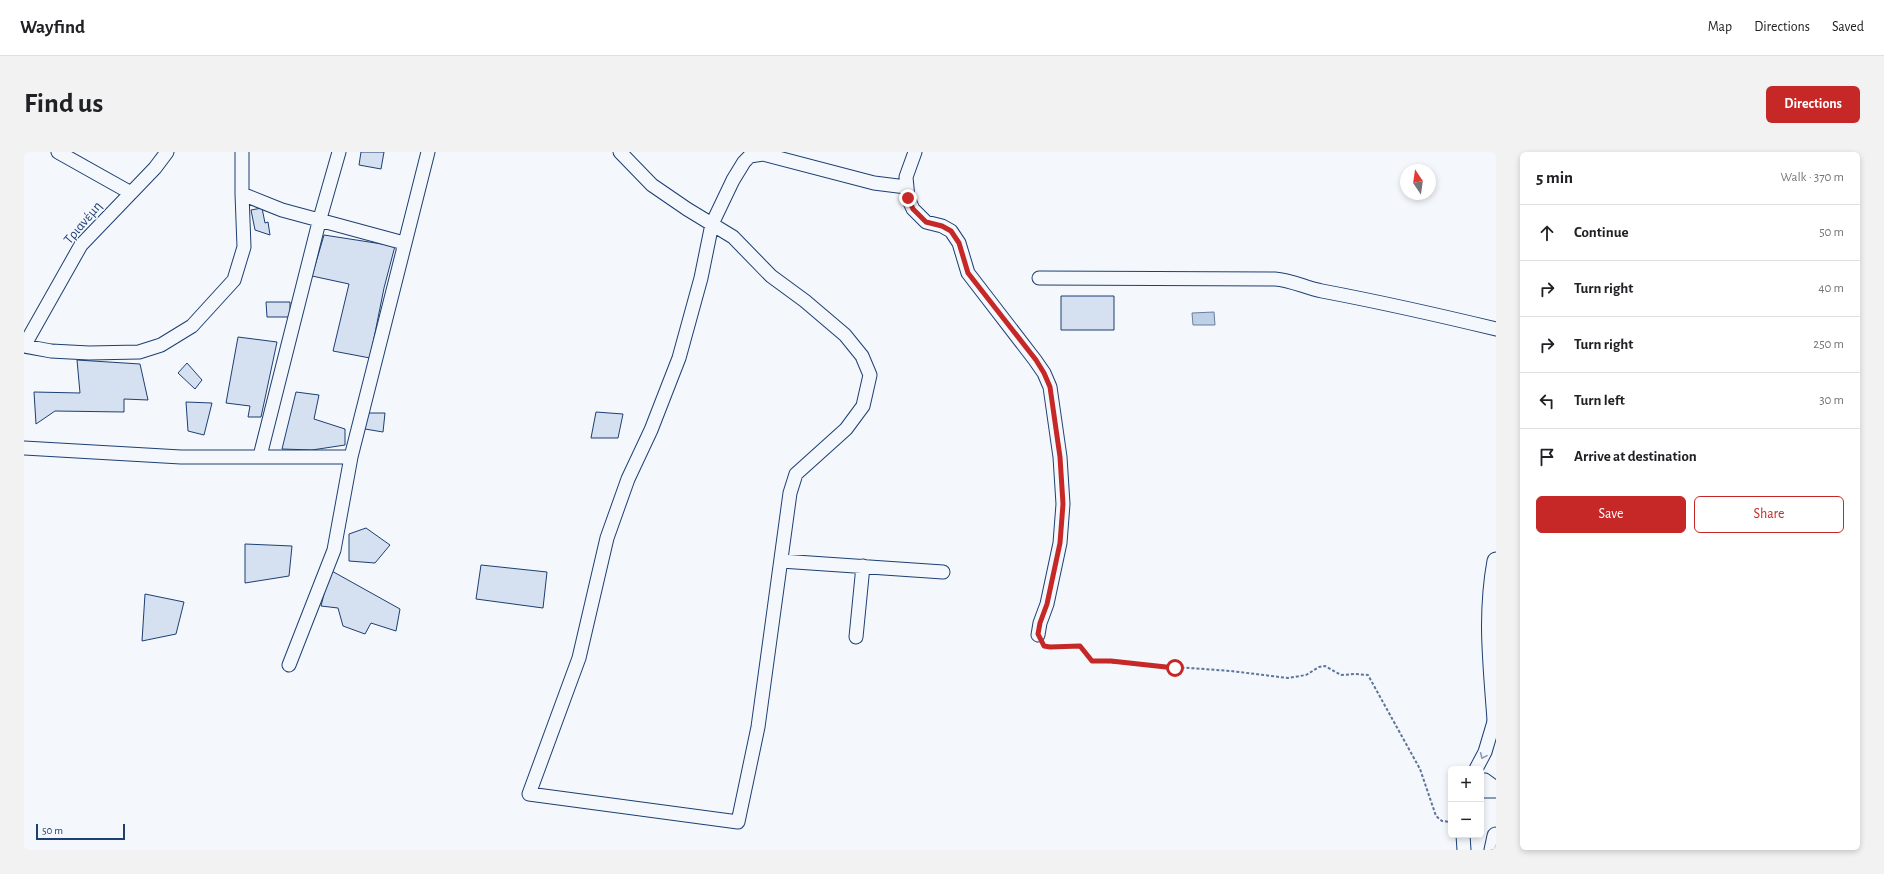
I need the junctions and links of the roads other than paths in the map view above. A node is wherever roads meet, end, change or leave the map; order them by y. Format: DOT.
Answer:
graph roads {
  1 [pos="58,152"];
  2 [pos="167,152"];
  3 [pos="242,152"];
  4 [pos="339,152"];
  5 [pos="428,152"];
  6 [pos="620,152"];
  7 [pos="915,152"];
  8 [pos="906,187"];
  9 [pos="130,193"];
  10 [pos="242,194"];
  11 [pos="319,222"];
  12 [pos="712,224"];
  13 [pos="404,243"];
  14 [pos="1039,278"];
  15 [pos="1496,329"];
  16 [pos="24,346"];
  17 [pos="24,448"];
  18 [pos="260,456"];
  19 [pos="351,457"];
  20 [pos="781,560"];
  21 [pos="1496,560"];
  22 [pos="863,566"];
  23 [pos="943,572"];
  24 [pos="1038,634"];
  25 [pos="856,637"];
  26 [pos="289,665"];
  27 [pos="1494,675"];
  28 [pos="1496,715"];
  29 [pos="1496,720"];
  30 [pos="1478,766"];
  31 [pos="1484,781"];
  32 [pos="1496,788"];
  33 [pos="1484,791"];
  34 [pos="1496,791"];
  35 [pos="1496,836"];
  36 [pos="1463,838"];
  37 [pos="1464,850"];
  38 [pos="1493,850"];
  1 -- 9 [label="street"];
  2 -- 9 [label="street, Τριανέμη"];
  3 -- 10 [label="street"];
  4 -- 11 [label="street"];
  5 -- 13 [label="street"];
  6 -- 12 [label="street"];
  7 -- 8 [label="street"];
  8 -- 12 [label="street"];
  8 -- 24 [label="street"];
  9 -- 16 [label="street, Τριανέμη"];
  10 -- 11 [label="street"];
  10 -- 16 [label="street"];
  11 -- 13 [label="street"];
  11 -- 18 [label="street"];
  12 -- 20 [label="street"];
  12 -- 20 [label="street"];
  13 -- 19 [label="street"];
  14 -- 15 [label="street"];
  17 -- 18 [label="street"];
  18 -- 19 [label="street"];
  19 -- 26 [label="street"];
  20 -- 22 [label="street"];
  21 -- 27 [label="main road"];
  22 -- 23 [label="street"];
  22 -- 25 [label="street"];
  27 -- 28 [label="main road"];
  28 -- 29 [label="main road"];
  28 -- 30 [label="street, one-way"];
  31 -- 32 [label="street"];
  33 -- 34 [label="street"];
  35 -- 38 [label="main road"];
  36 -- 37 [label="street"];
}
